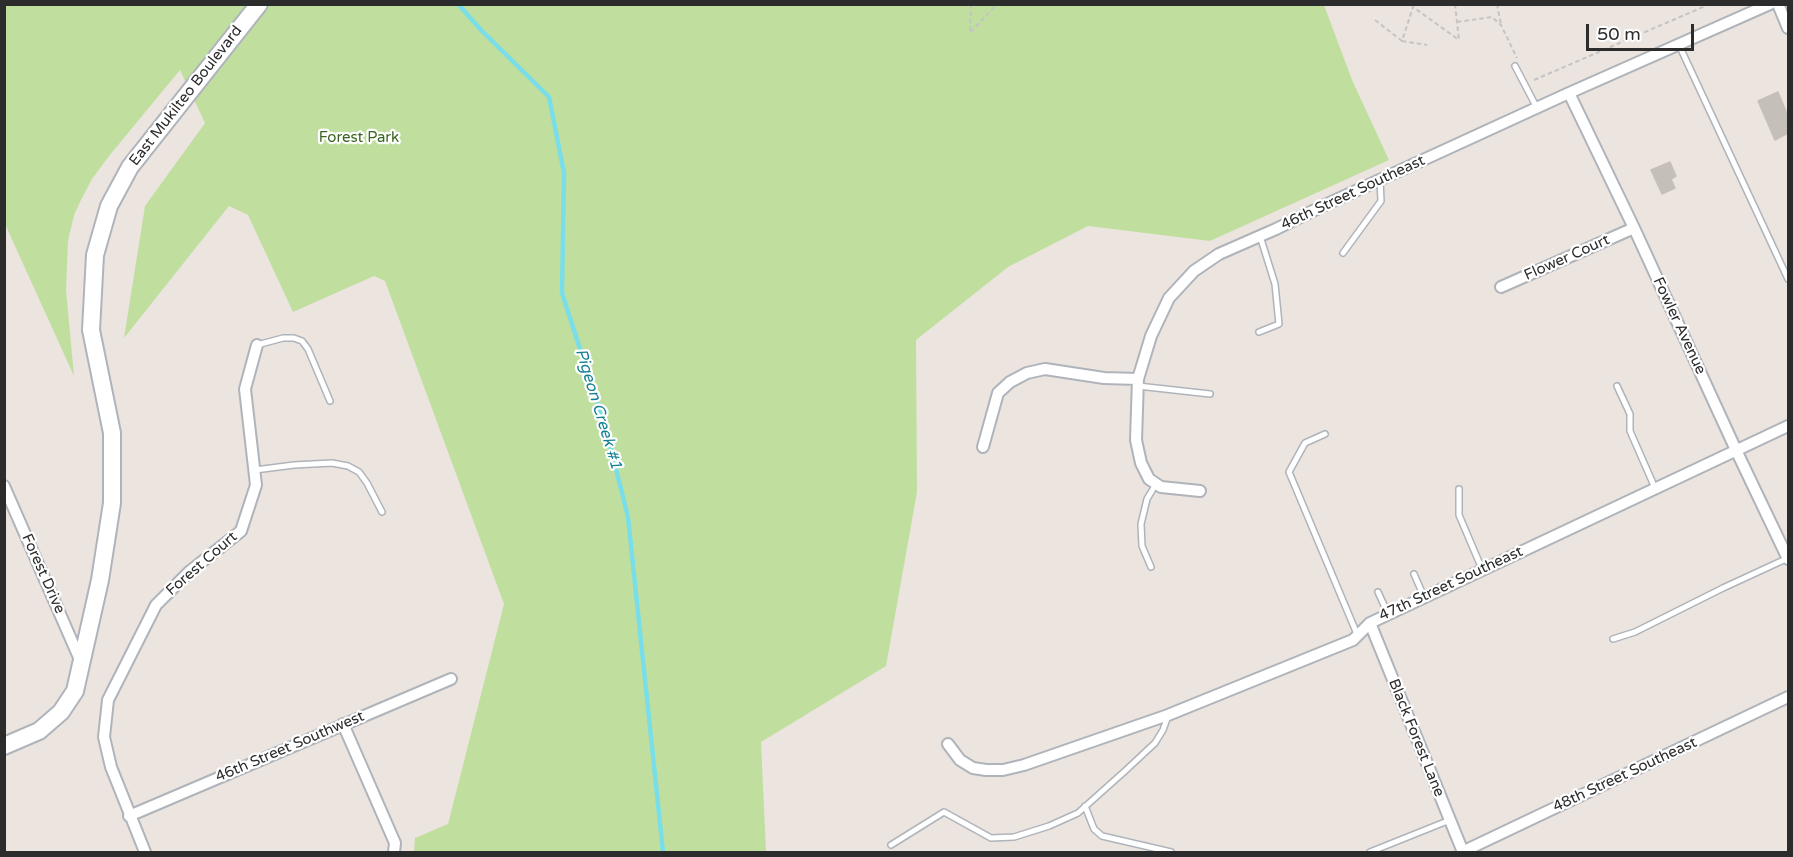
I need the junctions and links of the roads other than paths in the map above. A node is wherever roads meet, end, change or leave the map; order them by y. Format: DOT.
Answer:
graph roads {
  1 [pos="259,4"];
  2 [pos="1770,4"];
  3 [pos="1778,4"];
  4 [pos="1788,28"];
  5 [pos="1679,45"];
  6 [pos="1517,65"];
  7 [pos="1569,93"];
  8 [pos="1537,108"];
  9 [pos="1380,179"];
  10 [pos="1634,228"];
  11 [pos="1260,237"];
  12 [pos="1343,253"];
  13 [pos="1788,279"];
  14 [pos="1501,287"];
  15 [pos="1259,332"];
  16 [pos="257,345"];
  17 [pos="1138,383"];
  18 [pos="1617,386"];
  19 [pos="1210,394"];
  20 [pos="330,401"];
  21 [pos="1788,426"];
  22 [pos="1325,434"];
  23 [pos="983,447"];
  24 [pos="1736,450"];
  25 [pos="255,470"];
  26 [pos="1156,484"];
  27 [pos="4,486"];
  28 [pos="1655,488"];
  29 [pos="1459,489"];
  30 [pos="1200,490"];
  31 [pos="382,512"];
  32 [pos="1788,558"];
  33 [pos="1151,567"];
  34 [pos="1482,569"];
  35 [pos="1414,574"];
  36 [pos="1378,592"];
  37 [pos="1424,597"];
  38 [pos="1388,614"];
  39 [pos="1370,623"];
  40 [pos="1357,634"];
  41 [pos="1613,639"];
  42 [pos="81,662"];
  43 [pos="451,679"];
  44 [pos="1788,698"];
  45 [pos="1168,715"];
  46 [pos="343,724"];
  47 [pos="948,744"];
  48 [pos="4,746"];
  49 [pos="1085,806"];
  50 [pos="129,816"];
  51 [pos="1450,820"];
  52 [pos="891,845"];
  53 [pos="145,852"];
  54 [pos="394,852"];
  55 [pos="1171,852"];
  56 [pos="1370,852"];
  57 [pos="1463,852"];
  1 -- 42 [label="main road, East Mukilteo Boulevard"];
  2 -- 5 [label="street, 46th Street Southeast"];
  3 -- 4 [label="street"];
  5 -- 7 [label="street, 46th Street Southeast"];
  5 -- 13 [label="lane"];
  6 -- 8 [label="lane"];
  7 -- 8 [label="street, 46th Street Southeast"];
  7 -- 10 [label="street, Fowler Avenue"];
  8 -- 9 [label="street, 46th Street Southeast"];
  9 -- 11 [label="street, 46th Street Southeast"];
  9 -- 12 [label="lane"];
  10 -- 14 [label="street, Flower Court"];
  10 -- 24 [label="street, Fowler Avenue"];
  11 -- 15 [label="lane"];
  11 -- 17 [label="street, 46th Street Southeast"];
  16 -- 20 [label="lane"];
  16 -- 25 [label="street, Forest Court"];
  17 -- 19 [label="lane"];
  17 -- 23 [label="street"];
  17 -- 26 [label="street, 46th Street Southeast"];
  18 -- 28 [label="lane"];
  21 -- 24 [label="street, 47th Street Southeast"];
  22 -- 40 [label="lane"];
  24 -- 28 [label="street, 47th Street Southeast"];
  24 -- 32 [label="street, Fowler Avenue"];
  25 -- 31 [label="lane"];
  25 -- 50 [label="street, Forest Court"];
  26 -- 30 [label="street"];
  26 -- 33 [label="lane"];
  27 -- 42 [label="street, Forest Drive"];
  28 -- 34 [label="street, 47th Street Southeast"];
  29 -- 34 [label="lane"];
  32 -- 41 [label="lane"];
  34 -- 37 [label="street, 47th Street Southeast"];
  35 -- 37 [label="lane"];
  36 -- 38 [label="lane"];
  37 -- 38 [label="street, 47th Street Southeast"];
  38 -- 39 [label="street, 47th Street Southeast"];
  39 -- 40 [label="street, 47th Street Southeast"];
  39 -- 51 [label="street, Black Forest Lane"];
  40 -- 45 [label="street, 47th Street Southeast"];
  42 -- 48 [label="main road, East Mukilteo Boulevard"];
  43 -- 46 [label="street, 46th Street Southwest"];
  44 -- 57 [label="street, 48th Street Southeast"];
  45 -- 47 [label="street, 47th Street Southeast"];
  45 -- 49 [label="lane"];
  46 -- 50 [label="street, 46th Street Southwest"];
  46 -- 54 [label="street"];
  49 -- 52 [label="lane"];
  49 -- 55 [label="lane"];
  50 -- 53 [label="street"];
  51 -- 56 [label="lane"];
  51 -- 57 [label="street, Black Forest Lane"];
}
